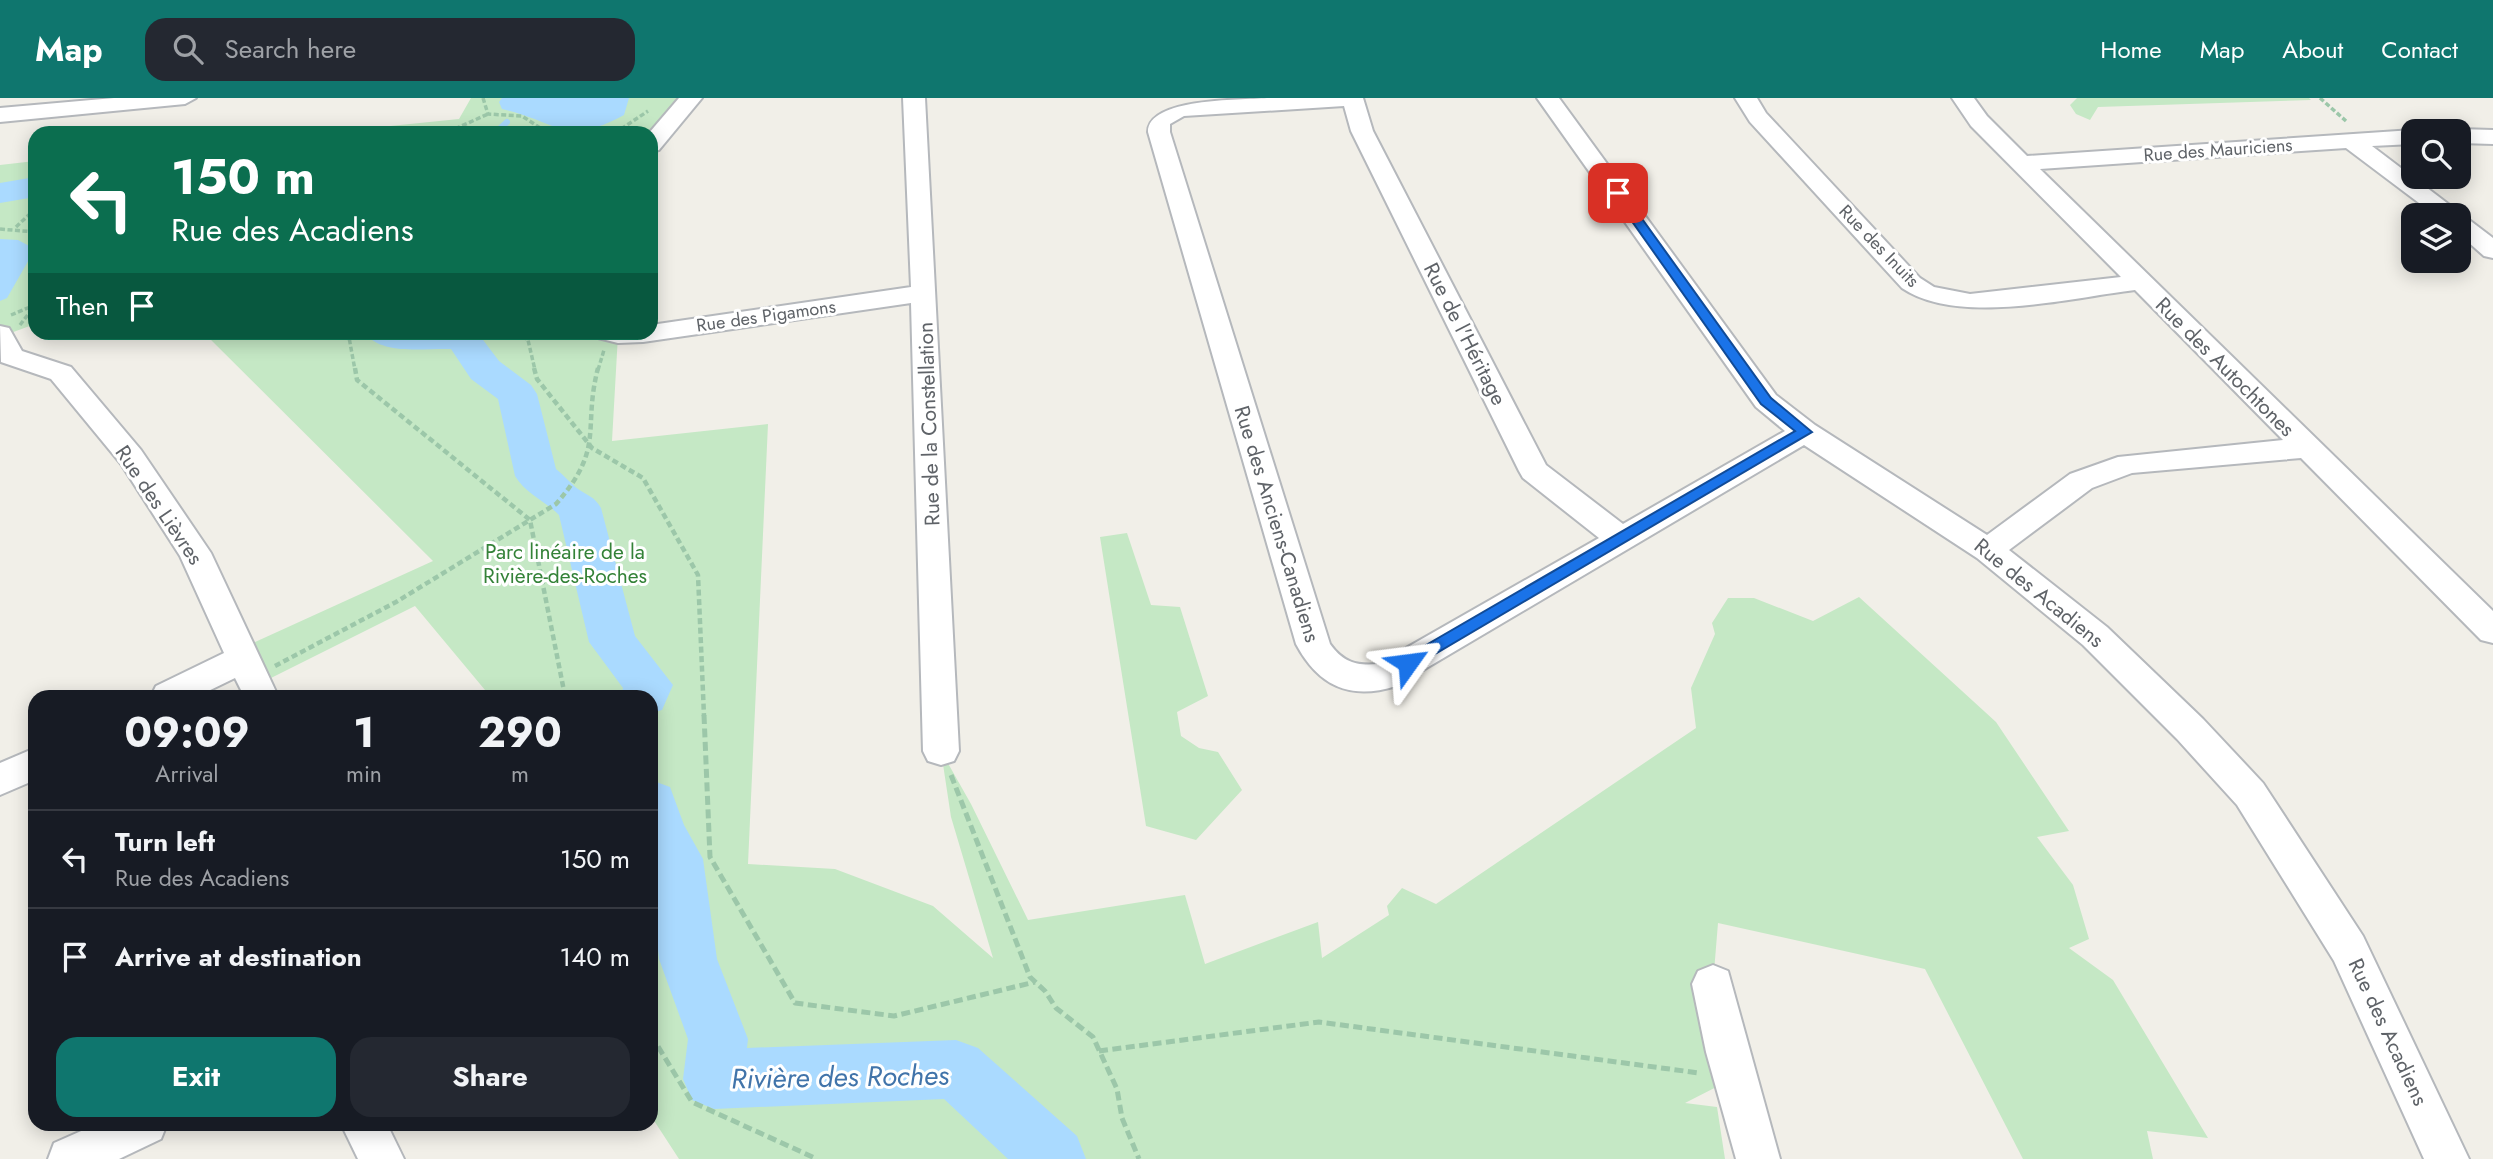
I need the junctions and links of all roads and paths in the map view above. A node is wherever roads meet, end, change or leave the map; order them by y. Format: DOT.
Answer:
graph roads {
  1 [pos="186,98"];
  2 [pos="483,98"];
  3 [pos="691,98"];
  4 [pos="914,98"];
  5 [pos="1548,98"];
  6 [pos="1746,98"];
  7 [pos="1963,98"];
  8 [pos="2320,98"];
  9 [pos="1352,99"];
  10 [pos="93,103"];
  11 [pos="654,106"];
  12 [pos="488,114"];
  13 [pos="0,115"];
  14 [pos="461,126"];
  15 [pos="537,126"];
  16 [pos="627,126"];
  17 [pos="2471,136"];
  18 [pos="658,137"];
  19 [pos="2493,137"];
  20 [pos="2401,138"];
  21 [pos="2352,142"];
  22 [pos="2023,163"];
  23 [pos="2434,203"];
  24 [pos="28,216"];
  25 [pos="16,228"];
  26 [pos="0,229"];
  27 [pos="28,231"];
  28 [pos="2471,232"];
  29 [pos="2493,251"];
  30 [pos="2140,282"];
  31 [pos="924,293"];
  32 [pos="28,312"];
  33 [pos="658,332"];
  34 [pos="5,336"];
  35 [pos="350,340"];
  36 [pos="528,340"];
  37 [pos="607,340"];
  38 [pos="1805,432"];
  39 [pos="593,448"];
  40 [pos="2306,448"];
  41 [pos="530,520"];
  42 [pos="1620,538"];
  43 [pos="1988,550"];
  44 [pos="2493,631"];
  45 [pos="252,677"];
  46 [pos="195,690"];
  47 [pos="564,690"];
  48 [pos="940,751"];
  49 [pos="28,766"];
  50 [pos="0,780"];
  51 [pos="1035,982"];
  52 [pos="1713,984"];
  53 [pos="658,1046"];
  54 [pos="1099,1051"];
  55 [pos="1734,1078"];
  56 [pos="130,1131"];
  57 [pos="367,1131"];
  58 [pos="70,1159"];
  59 [pos="382,1159"];
  60 [pos="817,1159"];
  61 [pos="1139,1159"];
  62 [pos="1758,1159"];
  63 [pos="2447,1159"];
  1 -- 10 [label="street"];
  2 -- 12 [label="path"];
  3 -- 18 [label="street"];
  4 -- 31 [label="street, Rue de la Constellation"];
  5 -- 38 [label="street, Rue des Acadiens"];
  6 -- 30 [label="street, Rue des Inuits"];
  7 -- 22 [label="street, Rue des Autochtones"];
  8 -- 21 [label="path"];
  9 -- 42 [label="street, Rue de l'Héritage"];
  9 -- 42 [label="street, Rue des Anciens-Canadiens"];
  10 -- 13 [label="street"];
  11 -- 16 [label="path"];
  12 -- 14 [label="path"];
  12 -- 15 [label="path"];
  17 -- 19 [label="street"];
  20 -- 21 [label="street, Rue des Mauriciens"];
  21 -- 22 [label="street, Rue des Mauriciens"];
  21 -- 23 [label="street"];
  22 -- 30 [label="street, Rue des Autochtones"];
  24 -- 25 [label="path"];
  25 -- 26 [label="path"];
  25 -- 27 [label="path"];
  28 -- 29 [label="street"];
  30 -- 40 [label="street, Rue des Autochtones"];
  31 -- 33 [label="street, Rue des Pigamons"];
  31 -- 48 [label="street, Rue de la Constellation"];
  32 -- 34 [label="path"];
  34 -- 45 [label="street, Rue des Lièvres"];
  35 -- 41 [label="path"];
  36 -- 39 [label="path"];
  37 -- 39 [label="path"];
  38 -- 42 [label="street, Rue des Anciens-Canadiens"];
  38 -- 43 [label="street, Rue des Acadiens"];
  39 -- 41 [label="path"];
  39 -- 51 [label="path"];
  40 -- 43 [label="street"];
  40 -- 44 [label="street, Rue des Autochtones"];
  41 -- 45 [label="path"];
  41 -- 47 [label="path"];
  43 -- 63 [label="street, Rue des Acadiens"];
  45 -- 46 [label="street"];
  48 -- 51 [label="path"];
  49 -- 50 [label="street"];
  51 -- 54 [label="path"];
  52 -- 55 [label="street"];
  53 -- 60 [label="path"];
  54 -- 55 [label="path"];
  54 -- 61 [label="path"];
  55 -- 62 [label="street"];
  56 -- 58 [label="street"];
  57 -- 59 [label="street"];
}
